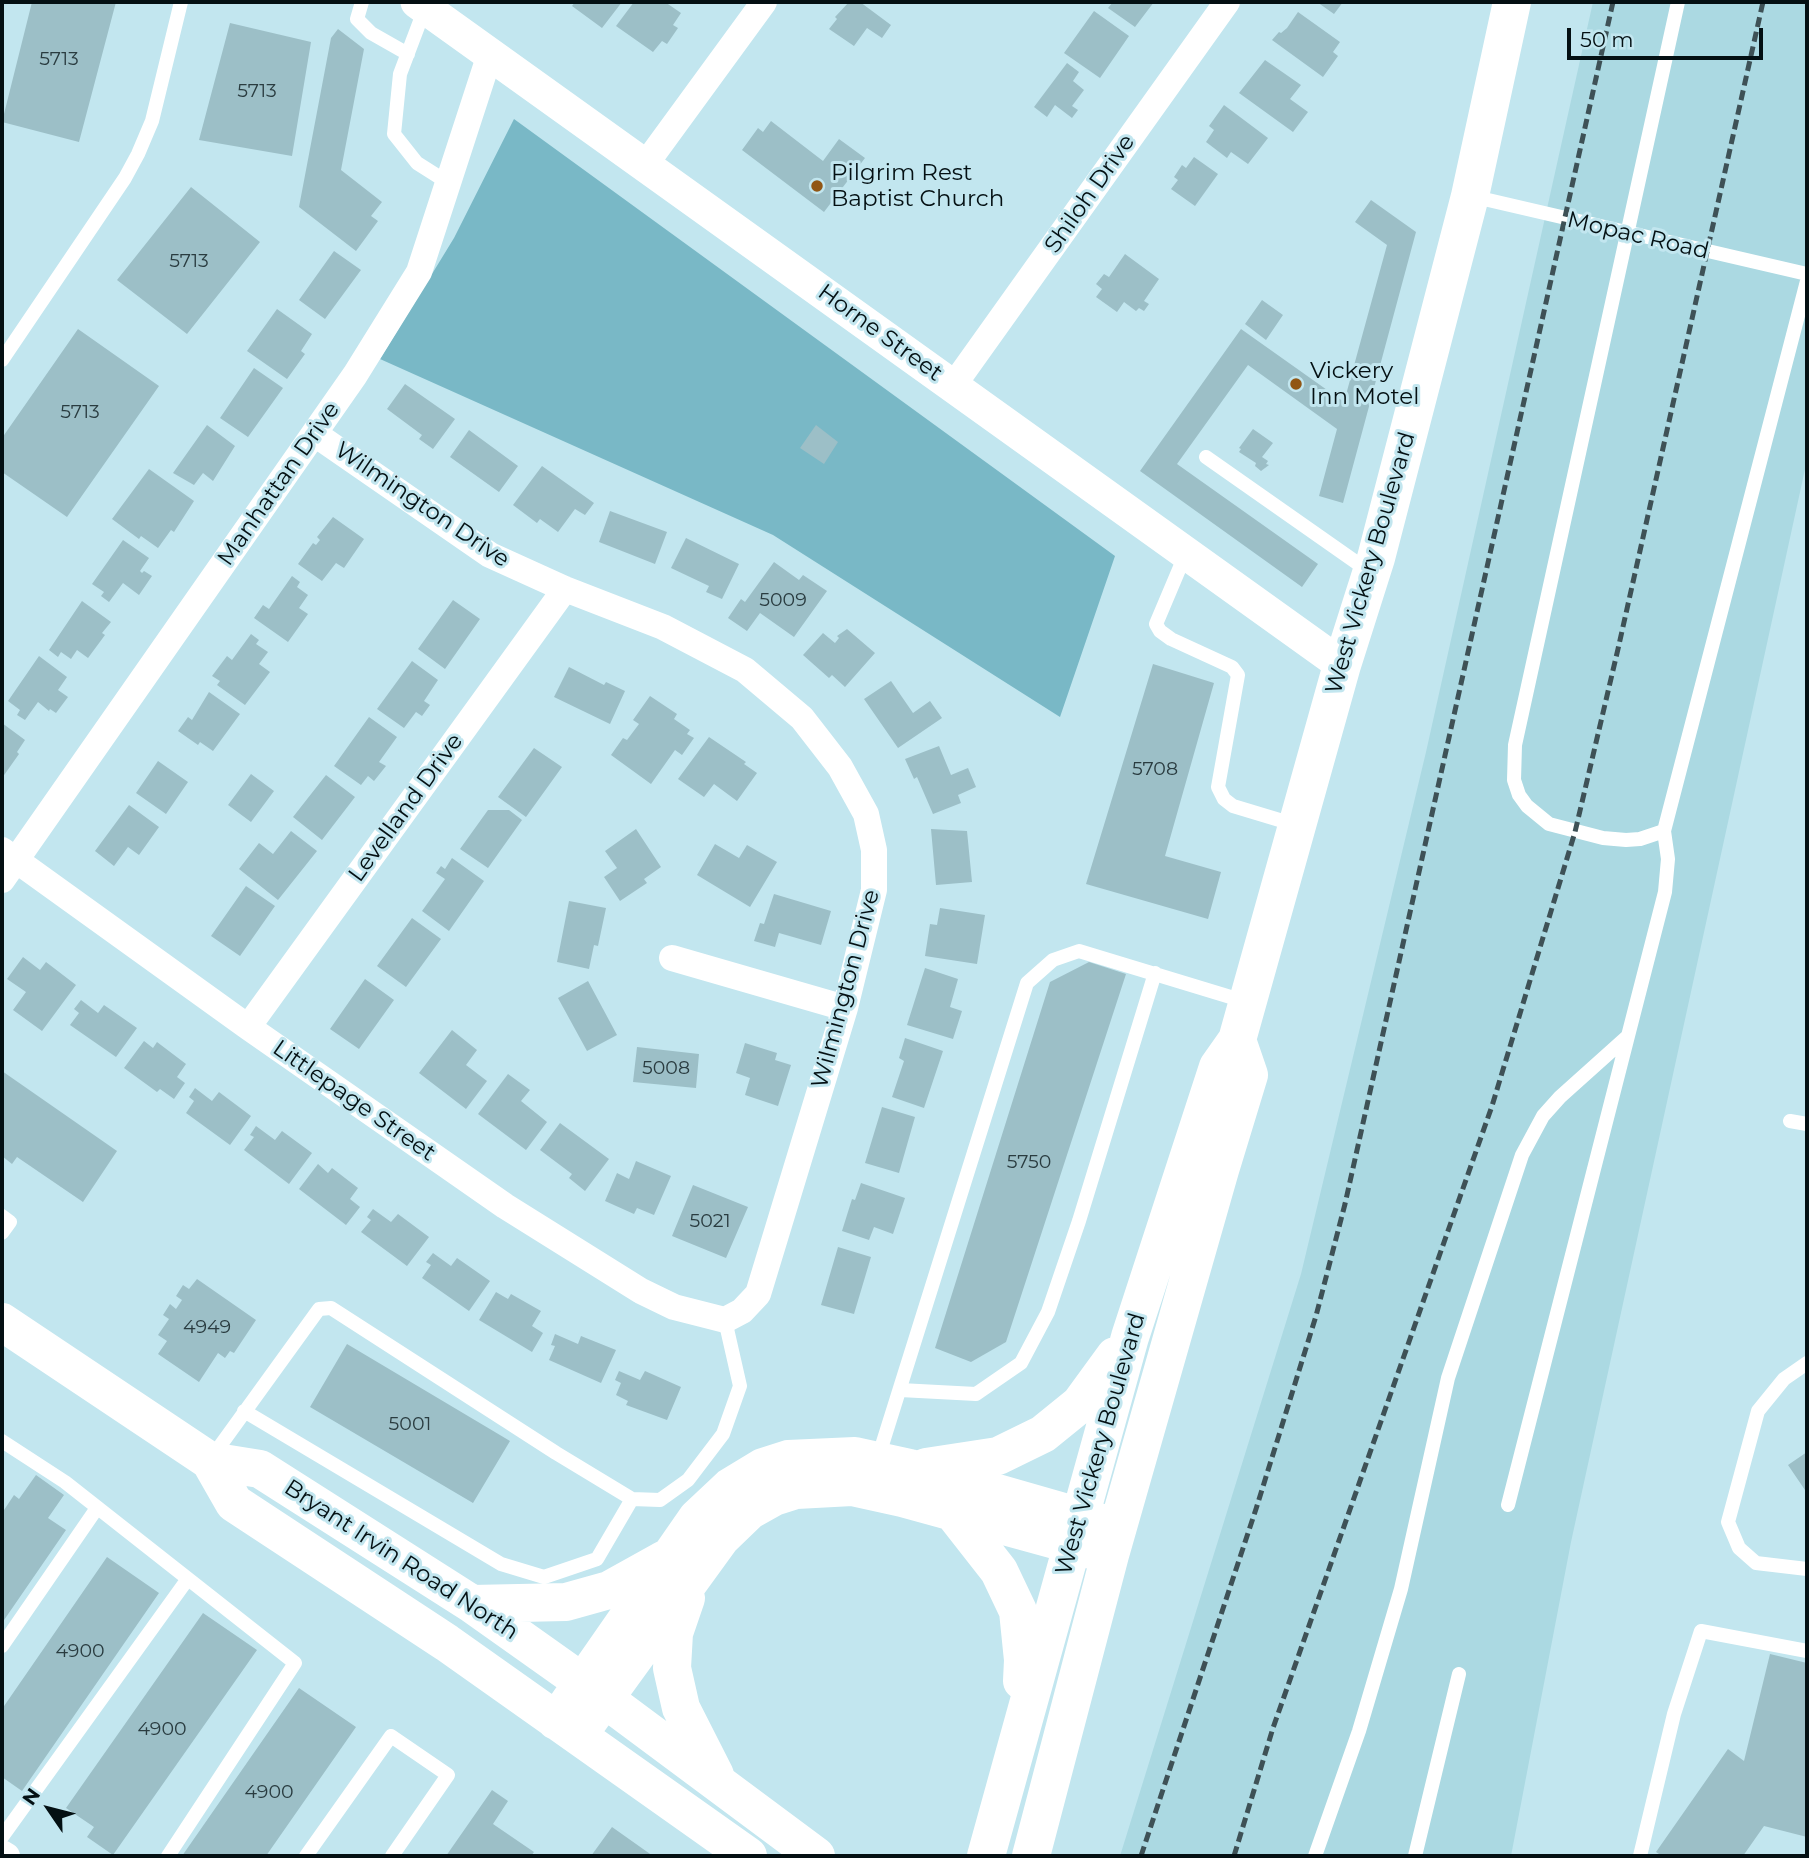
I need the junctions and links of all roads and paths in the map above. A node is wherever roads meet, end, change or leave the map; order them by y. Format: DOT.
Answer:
graph roads {
  1 [pos="181,2"];
  2 [pos="362,2"];
  3 [pos="764,2"];
  4 [pos="1227,2"];
  5 [pos="1512,2"];
  6 [pos="1678,2"];
  7 [pos="421,5"];
  8 [pos="408,54"];
  9 [pos="490,54"];
  10 [pos="645,165"];
  11 [pos="447,182"];
  12 [pos="1470,196"];
  13 [pos="1807,274"];
  14 [pos="1807,281"];
  15 [pos="2,360"];
  16 [pos="953,386"];
  17 [pos="315,434"];
  18 [pos="1206,457"];
  19 [pos="1186,553"];
  20 [pos="1371,573"];
  21 [pos="565,589"];
  22 [pos="1342,665"];
  23 [pos="1298,825"];
  24 [pos="1664,831"];
  25 [pos="7,863"];
  26 [pos="672,958"];
  27 [pos="1155,973"];
  28 [pos="1248,1002"];
  29 [pos="845,1008"];
  30 [pos="248,1027"];
  31 [pos="1628,1036"];
  32 [pos="1237,1040"];
  33 [pos="1790,1121"];
  34 [pos="1807,1124"];
  35 [pos="2,1216"];
  36 [pos="2,1233"];
  37 [pos="725,1320"];
  38 [pos="2,1322"];
  39 [pos="1130,1337"];
  40 [pos="1807,1363"];
  41 [pos="900,1390"];
  42 [pos="244,1410"];
  43 [pos="2,1441"];
  44 [pos="210,1461"];
  45 [pos="894,1464"];
  46 [pos="632,1499"];
  47 [pos="1508,1505"];
  48 [pos="97,1508"];
  49 [pos="952,1511"];
  50 [pos="1075,1530"];
  51 [pos="1114,1541"];
  52 [pos="682,1566"];
  53 [pos="1807,1569"];
  54 [pos="187,1580"];
  55 [pos="472,1604"];
  56 [pos="2,1646"];
  57 [pos="1807,1651"];
  58 [pos="1459,1674"];
  59 [pos="593,1690"];
  60 [pos="567,1728"];
  61 [pos="719,1783"];
  62 [pos="999,1816"];
  63 [pos="2,1837"];
  64 [pos="2,1853"];
  65 [pos="6,1856"];
  66 [pos="168,1856"];
  67 [pos="306,1856"];
  68 [pos="392,1856"];
  69 [pos="748,1856"];
  70 [pos="816,1856"];
  71 [pos="986,1856"];
  72 [pos="1031,1856"];
  73 [pos="1315,1856"];
  74 [pos="1415,1856"];
  75 [pos="1640,1856"];
  1 -- 15 [label="lane"];
  2 -- 8 [label="lane"];
  3 -- 10 [label="street"];
  4 -- 16 [label="street, Shiloh Drive"];
  5 -- 12 [label="main road, West Vickery Boulevard"];
  6 -- 24 [label="lane"];
  7 -- 8 [label="lane"];
  7 -- 9 [label="street, Horne Street"];
  8 -- 11 [label="lane"];
  9 -- 10 [label="street, Horne Street"];
  9 -- 11 [label="street, Manhattan Drive"];
  10 -- 16 [label="street, Horne Street"];
  11 -- 17 [label="street, Manhattan Drive"];
  12 -- 13 [label="lane, Mopac Road"];
  12 -- 20 [label="main road, West Vickery Boulevard"];
  14 -- 24 [label="lane"];
  16 -- 19 [label="street, Horne Street"];
  17 -- 21 [label="street, Wilmington Drive"];
  17 -- 25 [label="street, Manhattan Drive"];
  18 -- 20 [label="lane"];
  19 -- 22 [label="street, Horne Street"];
  19 -- 23 [label="lane"];
  20 -- 22 [label="main road, West Vickery Boulevard"];
  21 -- 29 [label="street, Wilmington Drive"];
  21 -- 30 [label="street, Levelland Drive"];
  22 -- 23 [label="main road, West Vickery Boulevard"];
  23 -- 28 [label="main road, West Vickery Boulevard"];
  24 -- 31 [label="lane"];
  25 -- 30 [label="street, Littlepage Street"];
  26 -- 29 [label="street"];
  27 -- 28 [label="lane"];
  27 -- 41 [label="lane"];
  27 -- 41 [label="lane"];
  28 -- 32 [label="main road, West Vickery Boulevard"];
  29 -- 37 [label="street, Wilmington Drive"];
  30 -- 37 [label="street, Littlepage Street"];
  31 -- 47 [label="lane"];
  31 -- 73 [label="lane"];
  32 -- 39 [label="main road, West Vickery Boulevard"];
  32 -- 51 [label="main road, West Vickery Boulevard"];
  33 -- 34 [label="lane"];
  35 -- 36 [label="lane"];
  37 -- 46 [label="lane"];
  38 -- 44 [label="main road, Bryant Irvin Road North"];
  39 -- 45 [label="main road"];
  39 -- 50 [label="main road, West Vickery Boulevard"];
  40 -- 53 [label="lane"];
  41 -- 45 [label="lane"];
  42 -- 44 [label="lane"];
  42 -- 46 [label="lane"];
  42 -- 46 [label="lane"];
  43 -- 48 [label="lane"];
  44 -- 55 [label="main road, Bryant Irvin Road North"];
  44 -- 60 [label="main road, Bryant Irvin Road North"];
  45 -- 50 [label="main road"];
  45 -- 52 [label="main road"];
  48 -- 54 [label="lane"];
  48 -- 56 [label="lane"];
  49 -- 50 [label="main road"];
  49 -- 52 [label="main road"];
  49 -- 62 [label="main road"];
  50 -- 51 [label="main road"];
  50 -- 62 [label="main road, West Vickery Boulevard"];
  51 -- 72 [label="main road, West Vickery Boulevard"];
  52 -- 55 [label="main road"];
  52 -- 59 [label="main road"];
  52 -- 61 [label="main road"];
  54 -- 63 [label="lane"];
  54 -- 66 [label="lane"];
  55 -- 59 [label="main road, Bryant Irvin Road North"];
  57 -- 75 [label="lane"];
  58 -- 74 [label="lane"];
  59 -- 60 [label="main road"];
  59 -- 61 [label="main road, Bryant Irvin Road North"];
  60 -- 69 [label="main road, Bryant Irvin Road North"];
  61 -- 70 [label="main road, Bryant Irvin Road North"];
  62 -- 71 [label="main road, West Vickery Boulevard"];
  64 -- 65 [label="street"];
  67 -- 68 [label="lane"];
}
